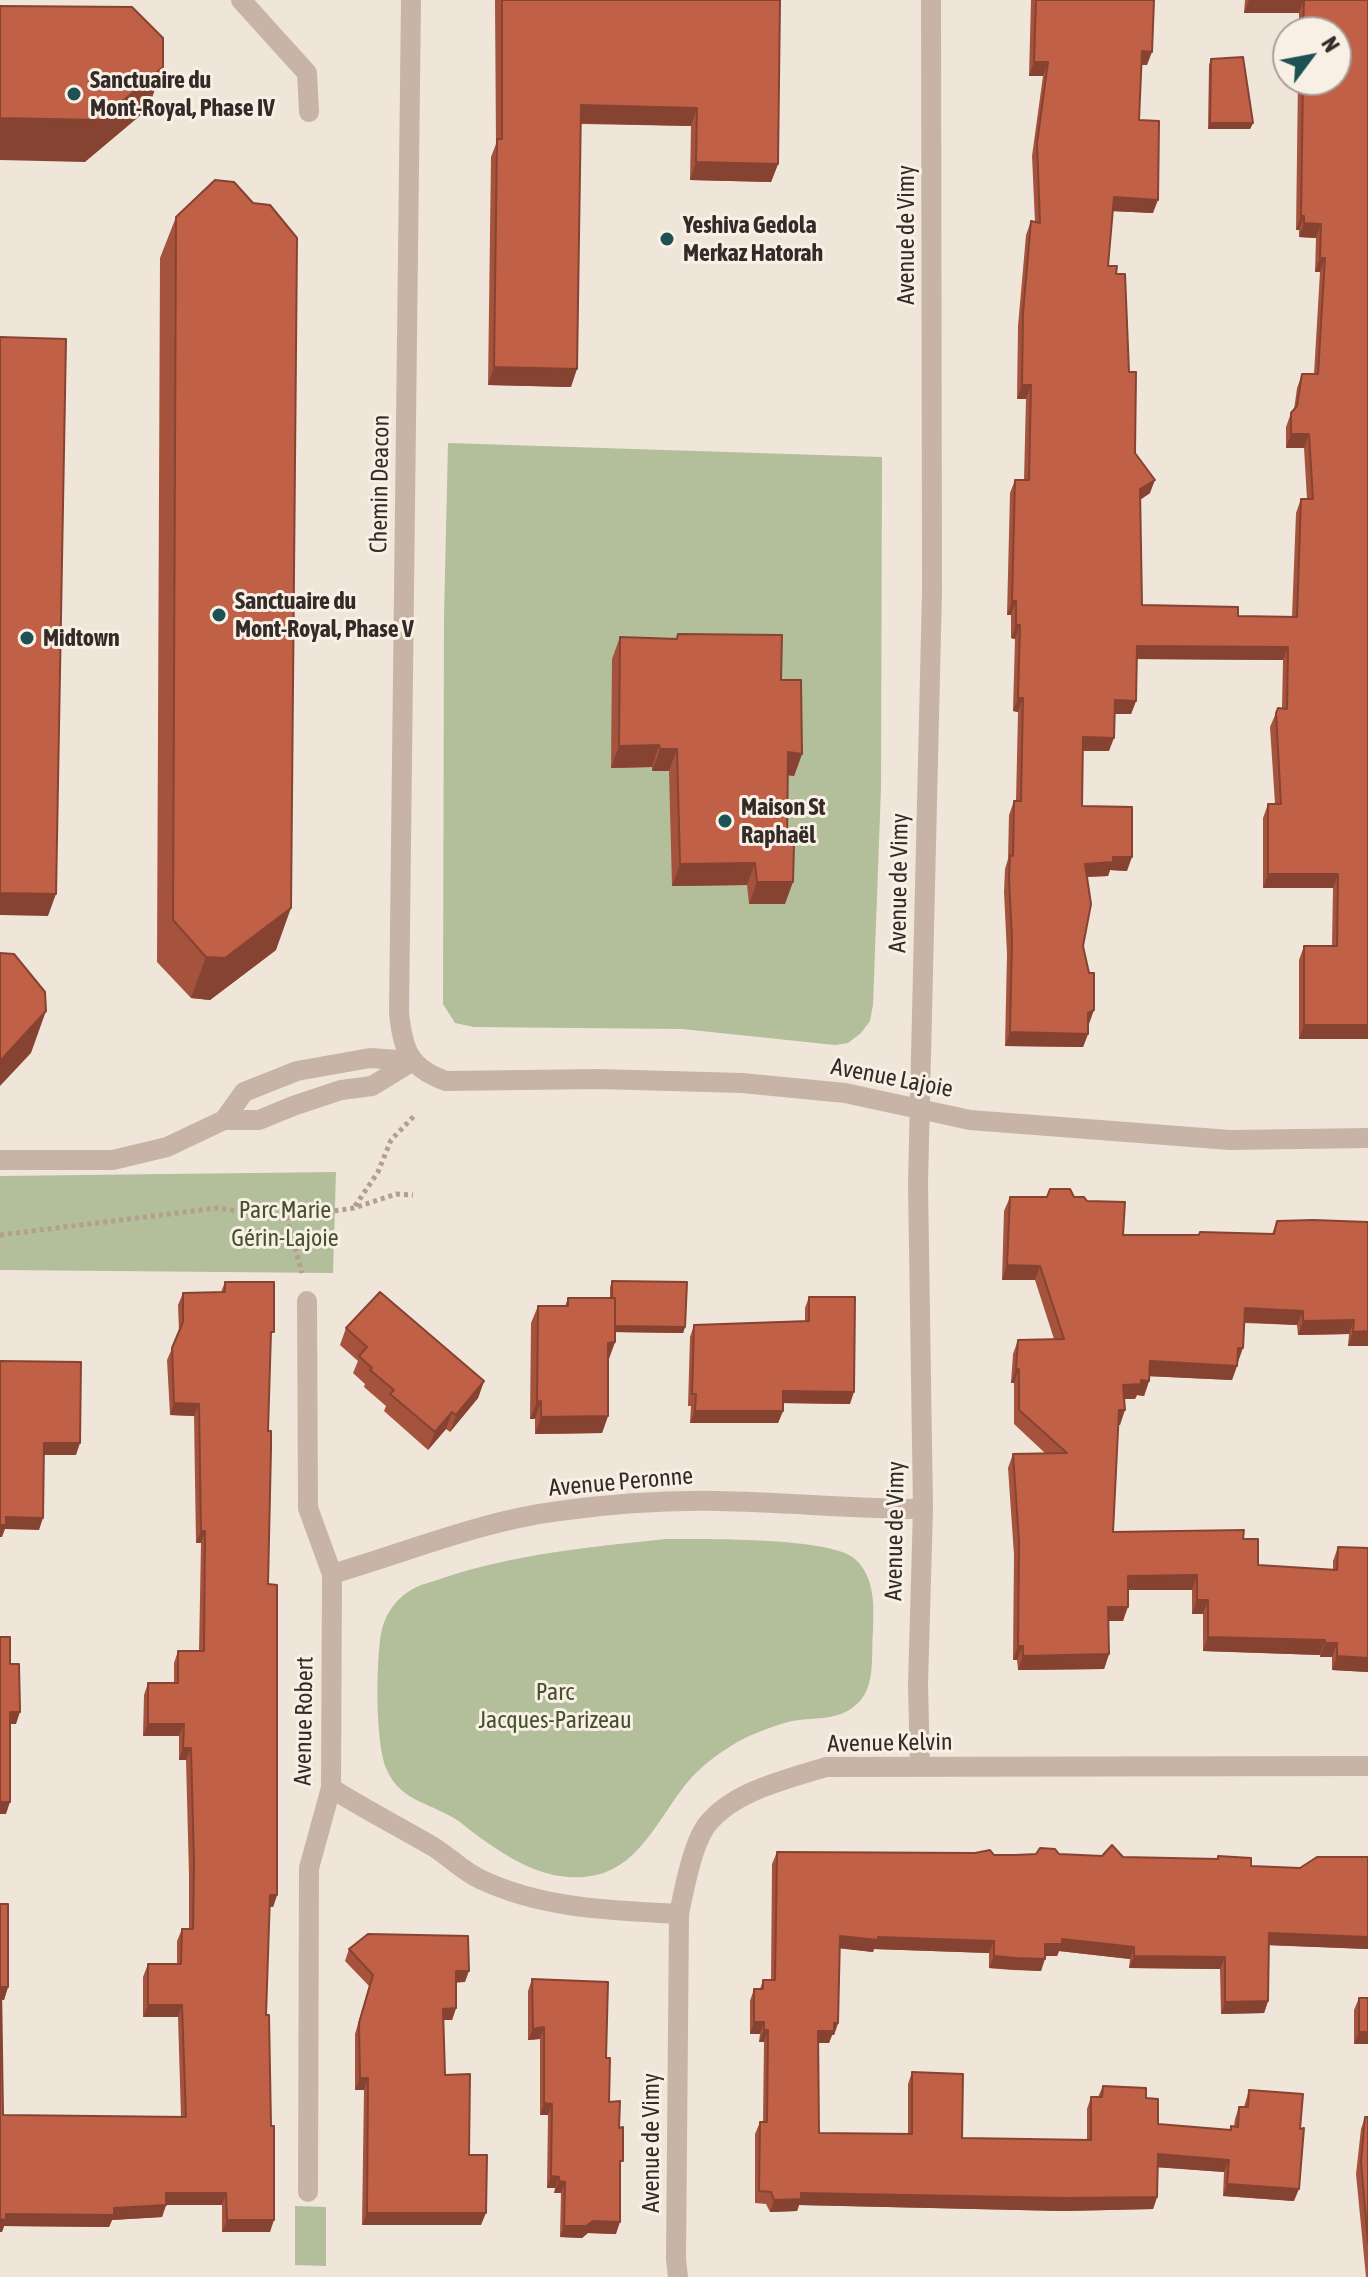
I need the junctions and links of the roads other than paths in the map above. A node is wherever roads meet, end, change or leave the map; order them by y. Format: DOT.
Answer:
graph roads {
  1 [pos="241,0"];
  2 [pos="411,0"];
  3 [pos="931,0"];
  4 [pos="309,112"];
  5 [pos="413,1061"];
  6 [pos="920,1108"];
  7 [pos="224,1120"];
  8 [pos="1368,1138"];
  9 [pos="0,1160"];
  10 [pos="307,1301"];
  11 [pos="923,1509"];
  12 [pos="332,1574"];
  13 [pos="920,1766"];
  14 [pos="1368,1766"];
  15 [pos="331,1788"];
  16 [pos="679,1914"];
  17 [pos="308,2192"];
  18 [pos="678,2277"];
  1 -- 4 [label="street"];
  2 -- 5 [label="street, Chemin Deacon"];
  3 -- 6 [label="street, Avenue de Vimy"];
  5 -- 6 [label="street, Avenue Lajoie"];
  5 -- 7 [label="street"];
  5 -- 7 [label="street"];
  6 -- 8 [label="street, Avenue Lajoie"];
  6 -- 11 [label="street, Avenue de Vimy"];
  7 -- 9 [label="street"];
  10 -- 12 [label="street, Avenue Robert"];
  11 -- 12 [label="street, Avenue Peronne"];
  11 -- 13 [label="street, Avenue de Vimy"];
  12 -- 15 [label="street, Avenue Robert"];
  13 -- 14 [label="street, Avenue Kelvin"];
  13 -- 16 [label="street, Avenue Kelvin"];
  15 -- 16 [label="street"];
  15 -- 17 [label="street, Avenue Robert"];
  16 -- 18 [label="street, Avenue de Vimy"];
}
